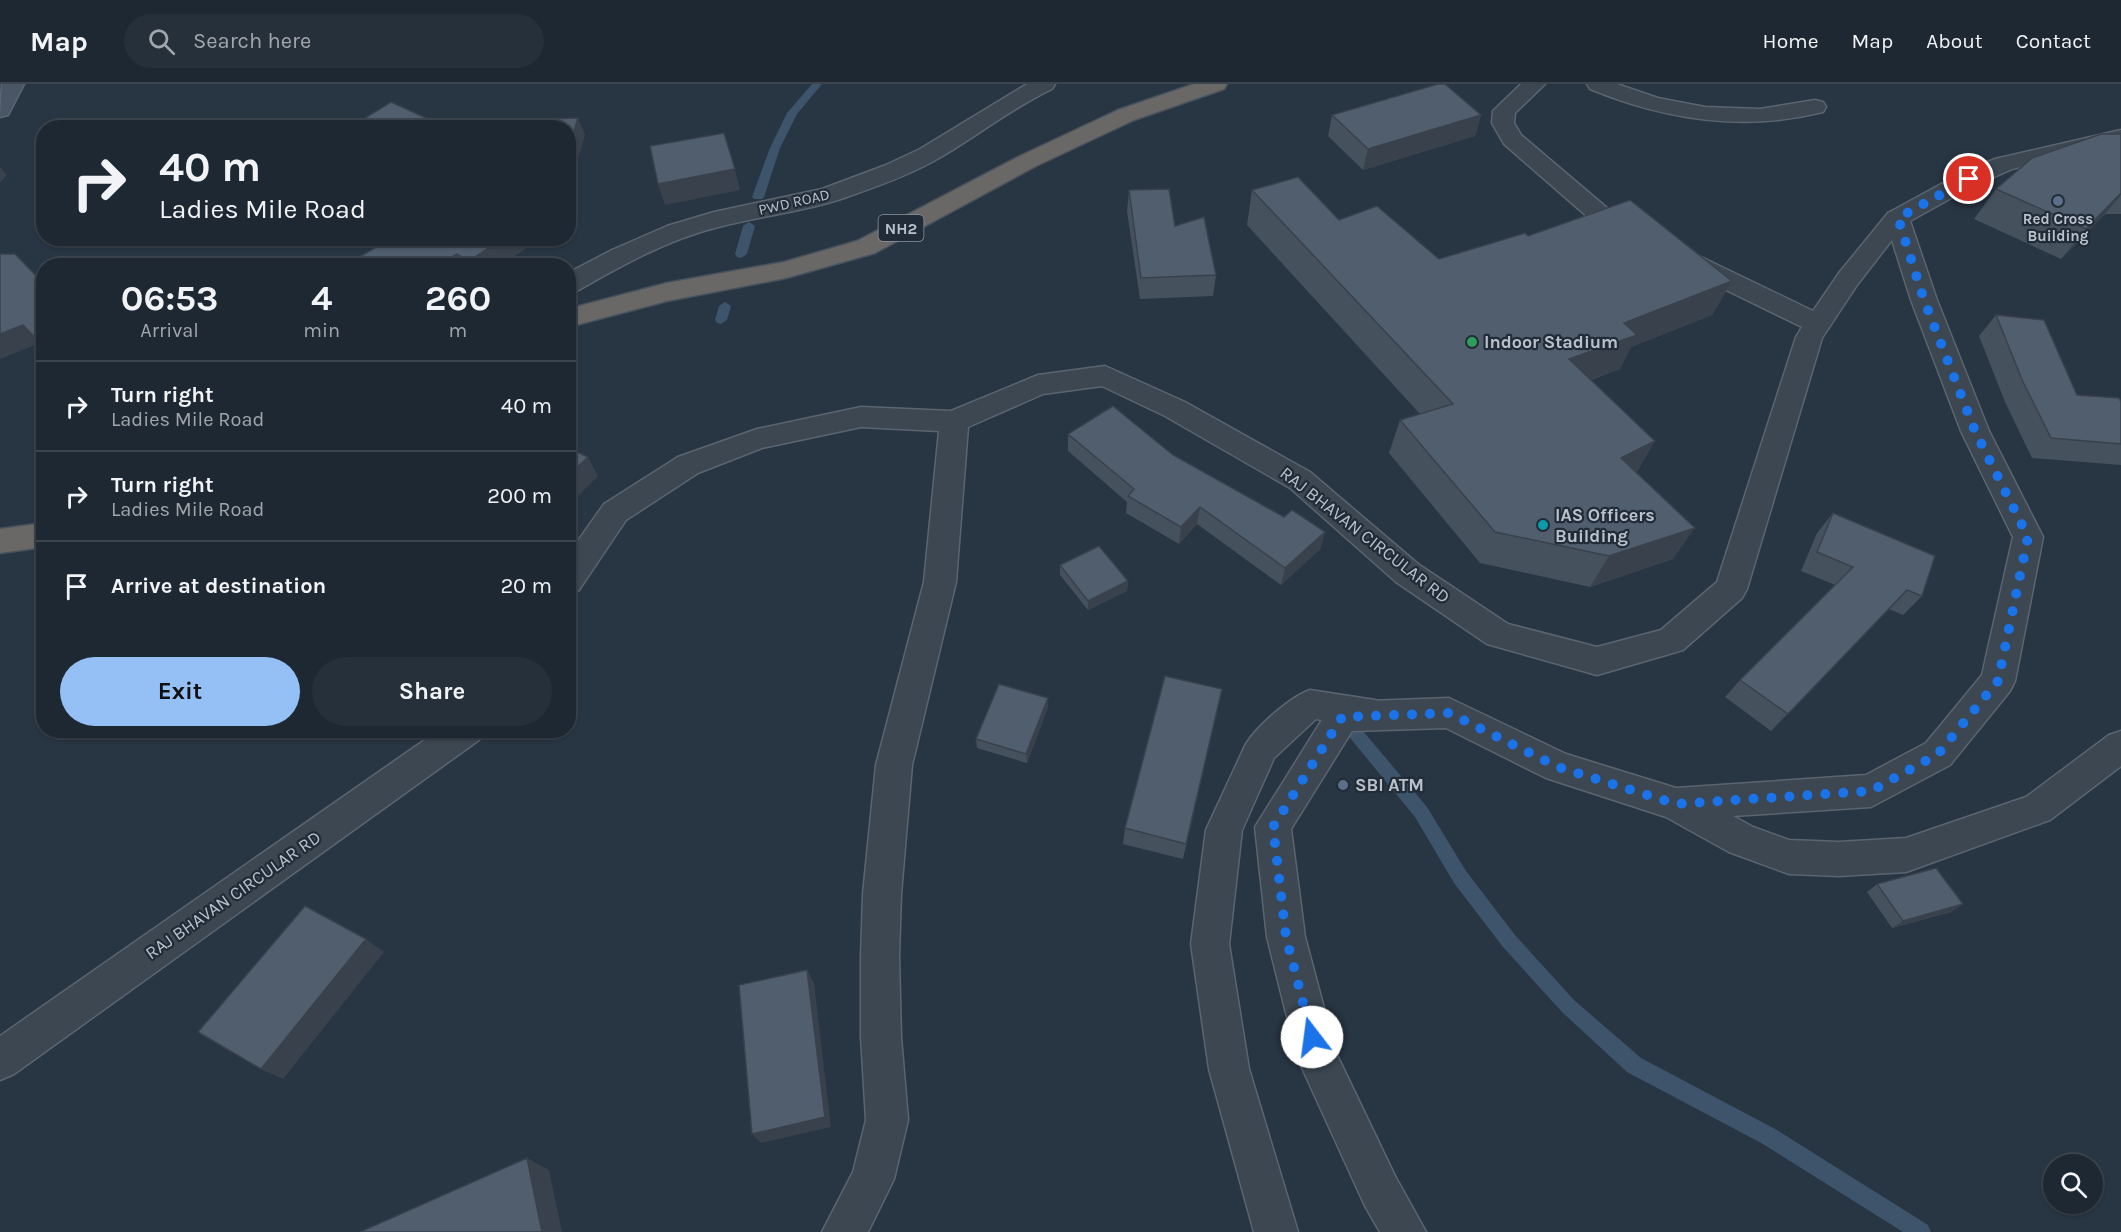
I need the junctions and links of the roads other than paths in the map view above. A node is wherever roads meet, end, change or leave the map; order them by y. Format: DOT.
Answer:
graph roads {
  1 [pos="13,84"];
  2 [pos="1044,84"];
  3 [pos="1216,84"];
  4 [pos="1534,84"];
  5 [pos="1598,84"];
  6 [pos="1815,107"];
  7 [pos="0,110"];
  8 [pos="2121,137"];
  9 [pos="1898,218"];
  10 [pos="576,280"];
  11 [pos="576,316"];
  12 [pos="1818,324"];
  13 [pos="954,421"];
  14 [pos="36,537"];
  15 [pos="0,541"];
  16 [pos="576,569"];
  17 [pos="1380,716"];
  18 [pos="456,738"];
  19 [pos="2121,746"];
  20 [pos="1676,804"];
  21 [pos="0,1060"];
  22 [pos="844,1232"];
  23 [pos="1275,1232"];
  24 [pos="1404,1232"];
  1 -- 7 [label="main road"];
  2 -- 10 [label="street, PWD ROAD"];
  3 -- 11 [label="highway, NH2"];
  4 -- 12 [label="street"];
  5 -- 6 [label="street"];
  8 -- 9 [label="street"];
  9 -- 12 [label="street, RAJ BHAVAN CIRCULAR RD"];
  9 -- 20 [label="street"];
  12 -- 13 [label="street, RAJ BHAVAN CIRCULAR RD"];
  13 -- 16 [label="street, RAJ BHAVAN CIRCULAR RD"];
  13 -- 22 [label="street"];
  14 -- 15 [label="highway"];
  17 -- 20 [label="street"];
  17 -- 23 [label="street"];
  17 -- 24 [label="street"];
  18 -- 21 [label="street, RAJ BHAVAN CIRCULAR RD"];
  19 -- 20 [label="street"];
}
